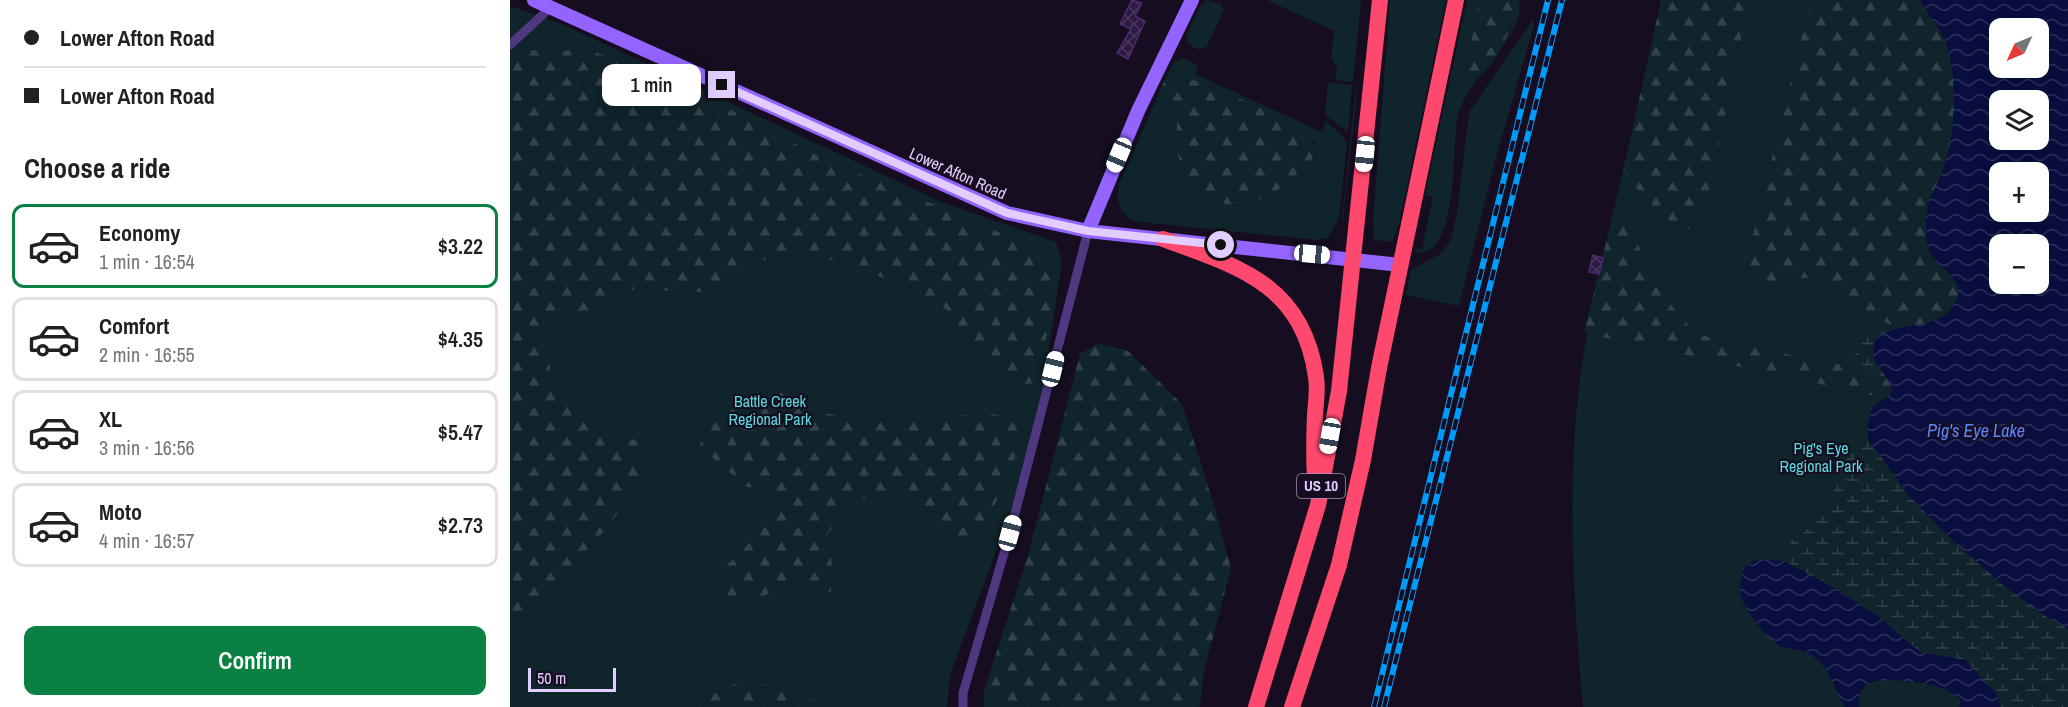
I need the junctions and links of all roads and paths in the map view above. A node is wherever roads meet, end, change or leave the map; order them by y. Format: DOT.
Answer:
graph roads {
  1 [pos="534,0"];
  2 [pos="1192,0"];
  3 [pos="1380,0"];
  4 [pos="1456,0"];
  5 [pos="550,8"];
  6 [pos="510,45"];
  7 [pos="1088,231"];
  8 [pos="1163,239"];
  9 [pos="1355,258"];
  10 [pos="1400,265"];
  11 [pos="1318,505"];
  12 [pos="963,707"];
  13 [pos="1256,707"];
  14 [pos="1292,707"];
  1 -- 5 [label="main road, Lower Afton Road"];
  2 -- 7 [label="main road"];
  3 -- 9 [label="highway, US 10"];
  4 -- 10 [label="highway, US 10"];
  5 -- 6 [label="street"];
  5 -- 7 [label="main road, Lower Afton Road"];
  7 -- 8 [label="main road, Lower Afton Road"];
  7 -- 12 [label="street"];
  8 -- 9 [label="main road, Lower Afton Road"];
  8 -- 11 [label="highway"];
  9 -- 10 [label="main road, Lower Afton Road"];
  9 -- 11 [label="highway, US 10"];
  10 -- 14 [label="highway, US 10"];
  11 -- 13 [label="highway, US 10"];
}
